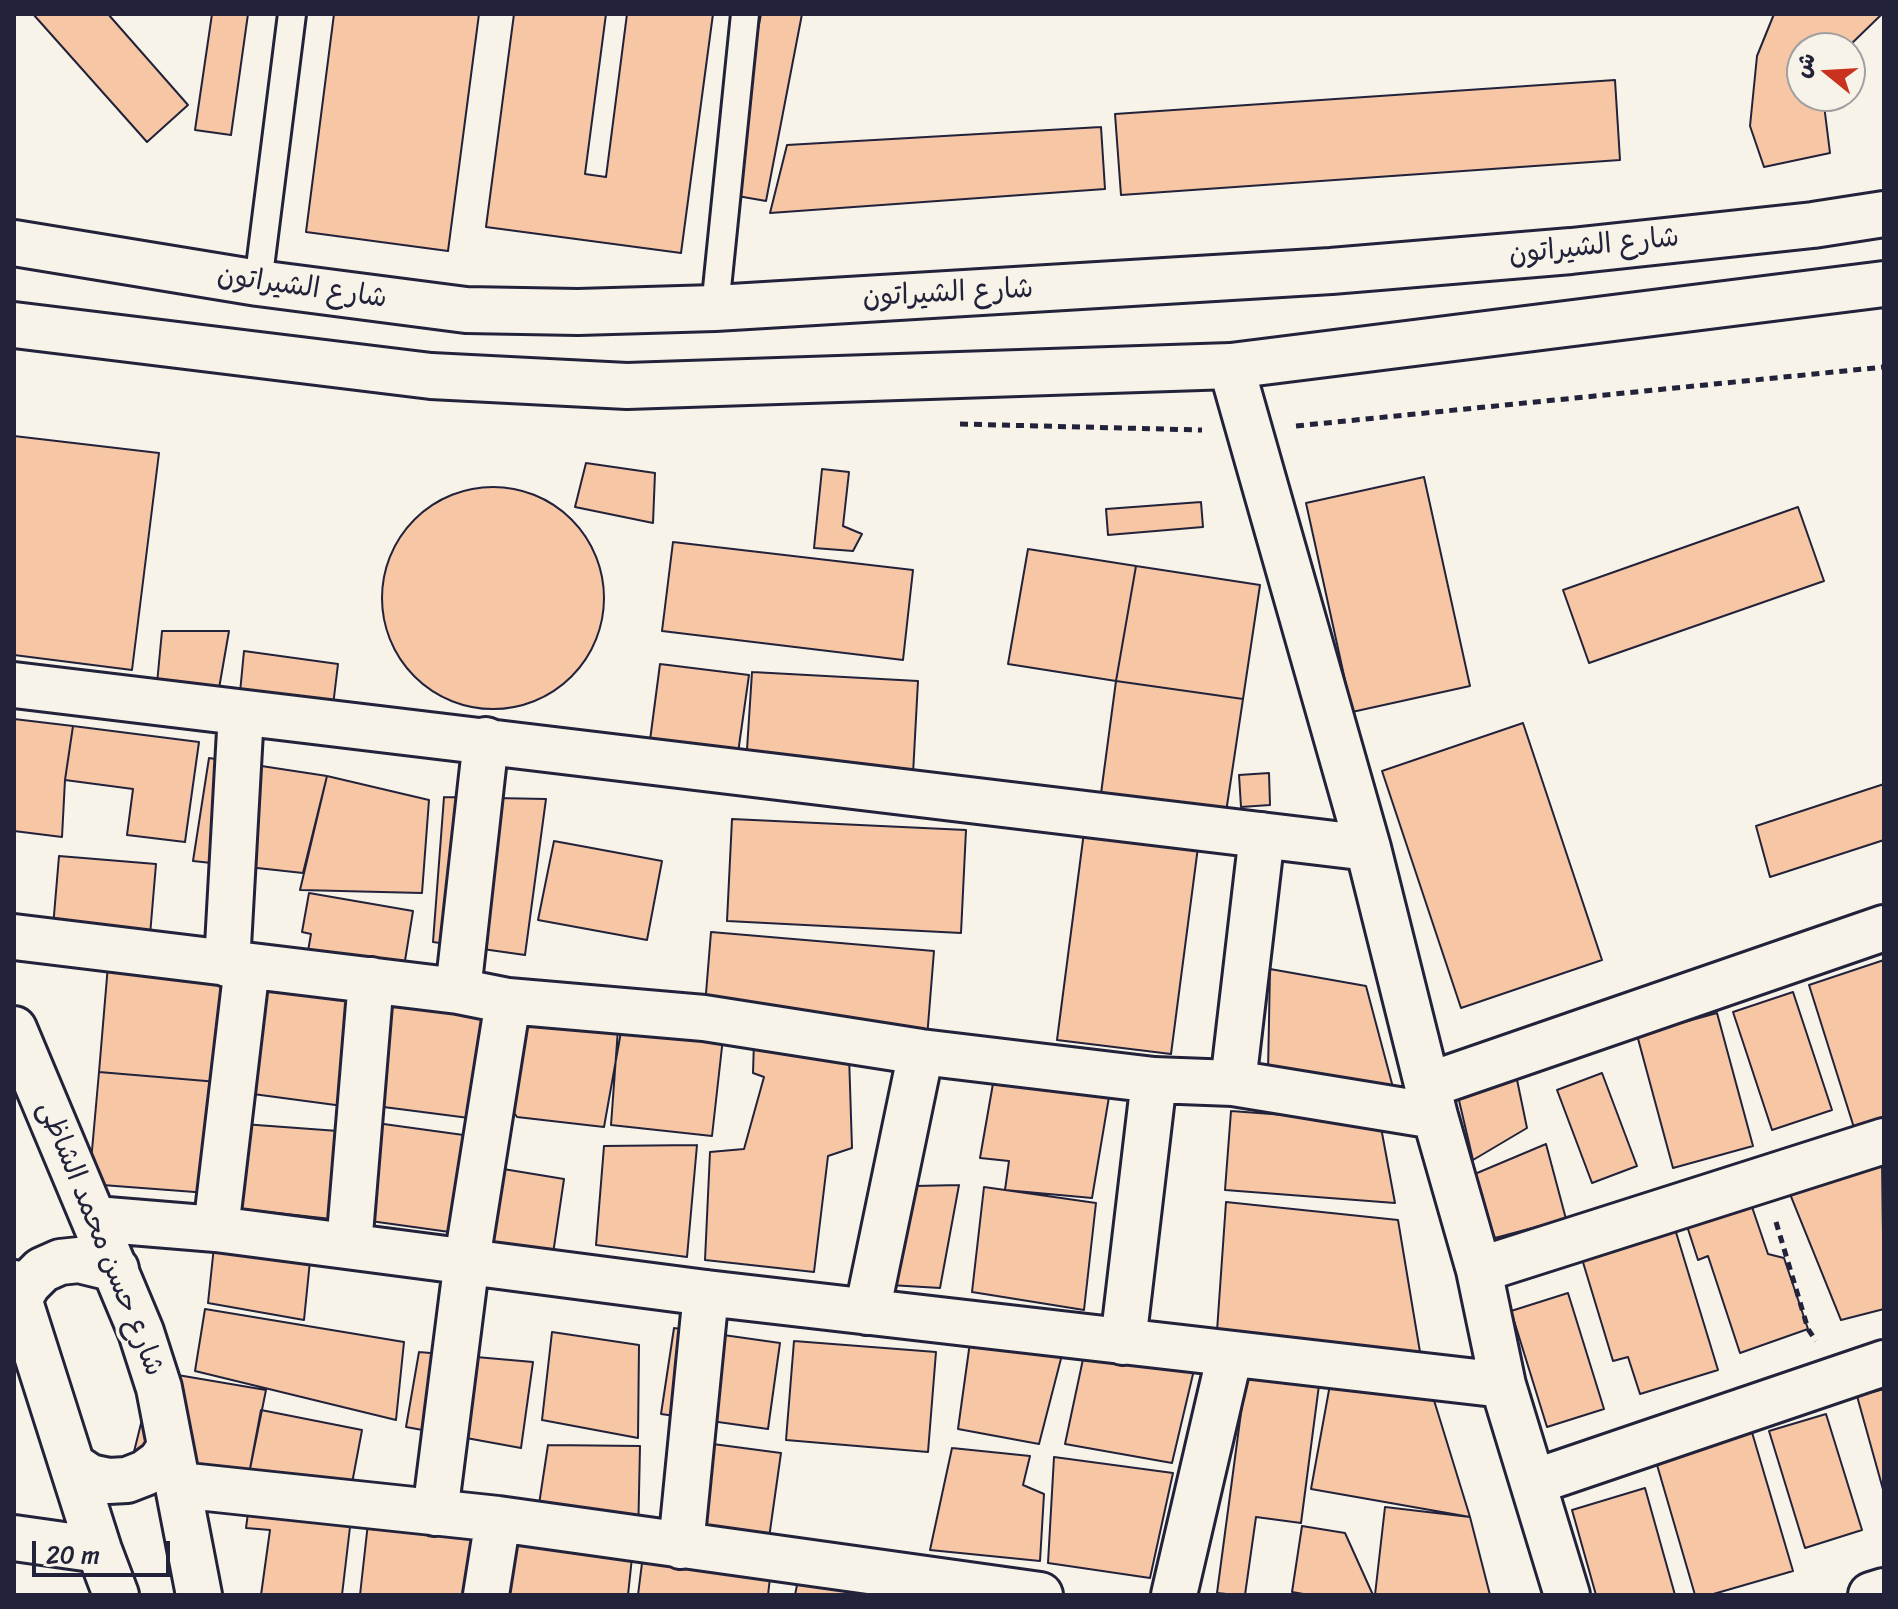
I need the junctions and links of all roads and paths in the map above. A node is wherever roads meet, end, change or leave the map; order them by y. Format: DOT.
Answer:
graph roads {
  1 [pos="292,14"];
  2 [pos="745,14"];
  3 [pos="1884,214"];
  4 [pos="14,243"];
  5 [pos="258,283"];
  6 [pos="1884,284"];
  7 [pos="715,308"];
  8 [pos="21,330"];
  9 [pos="1231,366"];
  10 [pos="14,685"];
  11 [pos="241,713"];
  12 [pos="486,740"];
  13 [pos="1262,835"];
  14 [pos="1368,848"];
  15 [pos="1884,928"];
  16 [pos="14,937"];
  17 [pos="237,965"];
  18 [pos="371,980"];
  19 [pos="458,991"];
  20 [pos="508,1001"];
  21 [pos="14,1029"];
  22 [pos="921,1052"];
  23 [pos="1154,1080"];
  24 [pos="1233,1083"];
  25 [pos="1432,1100"];
  26 [pos="1884,1141"];
  27 [pos="1763,1179"];
  28 [pos="95,1219"];
  29 [pos="216,1229"];
  30 [pos="349,1246"];
  31 [pos="467,1260"];
  32 [pos="116,1269"];
  33 [pos="1479,1270"];
  34 [pos="16,1292"];
  35 [pos="706,1293"];
  36 [pos="867,1312"];
  37 [pos="1123,1342"];
  38 [pos="1230,1354"];
  39 [pos="1884,1363"];
  40 [pos="1839,1378"];
  41 [pos="1503,1385"];
  42 [pos="174,1466"];
  43 [pos="75,1467"];
  44 [pos="1534,1482"];
  45 [pos="435,1513"];
  46 [pos="498,1519"];
  47 [pos="14,1538"];
  48 [pos="681,1546"];
  49 [pos="99,1550"];
  50 [pos="1884,1591"];
  51 [pos="116,1595"];
  52 [pos="199,1595"];
  53 [pos="486,1595"];
  54 [pos="1040,1595"];
  55 [pos="1174,1595"];
  56 [pos="1567,1595"];
  57 [pos="1871,1595"];
  1 -- 5 [label="lane"];
  2 -- 7 [label="lane"];
  3 -- 7 [label="street, شارع الشيراتون"];
  4 -- 5 [label="street, شارع الشيراتون"];
  5 -- 7 [label="street, شارع الشيراتون"];
  6 -- 9 [label="street"];
  8 -- 9 [label="street"];
  9 -- 14 [label="street"];
  10 -- 11 [label="street"];
  11 -- 12 [label="street"];
  11 -- 17 [label="street"];
  12 -- 13 [label="street"];
  12 -- 19 [label="street"];
  13 -- 14 [label="street"];
  13 -- 24 [label="street"];
  14 -- 25 [label="street"];
  15 -- 25 [label="street"];
  16 -- 17 [label="street"];
  17 -- 18 [label="street"];
  17 -- 29 [label="street"];
  18 -- 19 [label="street"];
  18 -- 30 [label="street"];
  19 -- 20 [label="street"];
  20 -- 22 [label="street"];
  20 -- 31 [label="street"];
  21 -- 28 [label="street, شارع حسن محمد الشاظى"];
  22 -- 23 [label="street"];
  22 -- 36 [label="street"];
  23 -- 24 [label="street"];
  23 -- 37 [label="street"];
  24 -- 25 [label="street"];
  25 -- 33 [label="street"];
  26 -- 27 [label="street"];
  27 -- 33 [label="street"];
  27 -- 40 [label="path"];
  28 -- 29 [label="street"];
  28 -- 32 [label="street, شارع حسن محمد الشاظى"];
  29 -- 30 [label="street"];
  30 -- 31 [label="street"];
  31 -- 35 [label="street"];
  31 -- 45 [label="street"];
  32 -- 34 [label="street"];
  32 -- 42 [label="street, شارع حسن محمد الشاظى"];
  33 -- 41 [label="street"];
  34 -- 43 [label="street"];
  35 -- 36 [label="street"];
  35 -- 48 [label="street"];
  36 -- 37 [label="street"];
  37 -- 38 [label="street"];
  38 -- 41 [label="street"];
  38 -- 55 [label="street"];
  39 -- 40 [label="street"];
  40 -- 44 [label="street"];
  41 -- 44 [label="street"];
  42 -- 43 [label="street"];
  42 -- 45 [label="street"];
  42 -- 52 [label="street, شارع حسن محمد الشاظى"];
  43 -- 49 [label="street"];
  44 -- 56 [label="street"];
  45 -- 46 [label="street"];
  46 -- 48 [label="street"];
  46 -- 53 [label="street"];
  47 -- 49 [label="street"];
  48 -- 54 [label="street"];
  49 -- 51 [label="street"];
  50 -- 57 [label="street"];
}
